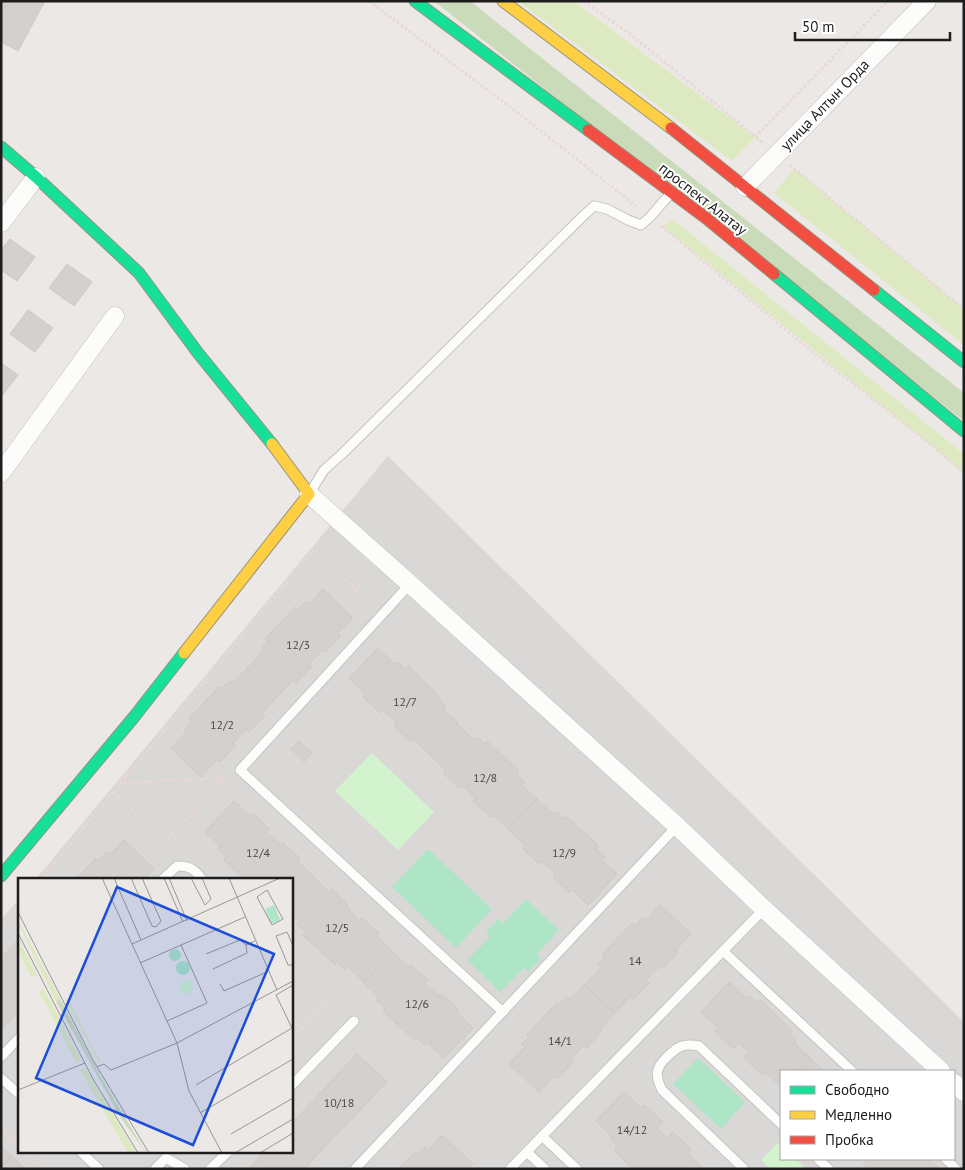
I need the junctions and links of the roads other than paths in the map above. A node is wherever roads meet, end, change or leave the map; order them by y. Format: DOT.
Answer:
graph roads {
  1 [pos="415,1"];
  2 [pos="503,1"];
  3 [pos="927,1"];
  4 [pos="1,147"];
  5 [pos="36,177"];
  6 [pos="745,187"];
  7 [pos="671,193"];
  8 [pos="1,223"];
  9 [pos="115,316"];
  10 [pos="964,362"];
  11 [pos="964,431"];
  12 [pos="1,473"];
  13 [pos="309,494"];
  14 [pos="410,584"];
  15 [pos="677,826"];
  16 [pos="1,876"];
  17 [pos="164,878"];
  18 [pos="201,878"];
  19 [pos="764,909"];
  20 [pos="723,950"];
  21 [pos="503,1012"];
  22 [pos="354,1021"];
  23 [pos="18,1039"];
  24 [pos="1,1058"];
  25 [pos="851,1070"];
  26 [pos="940,1070"];
  27 [pos="1,1078"];
  28 [pos="292,1085"];
  29 [pos="18,1093"];
  30 [pos="780,1123"];
  31 [pos="542,1136"];
  32 [pos="81,1152"];
  33 [pos="227,1152"];
  34 [pos="527,1152"];
  35 [pos="162,1155"];
  36 [pos="819,1160"];
  37 [pos="947,1160"];
  38 [pos="99,1169"];
  39 [pos="155,1169"];
  40 [pos="185,1169"];
  41 [pos="210,1169"];
  42 [pos="355,1169"];
  43 [pos="510,1169"];
  44 [pos="544,1169"];
  45 [pos="577,1169"];
  46 [pos="744,1169"];
  47 [pos="829,1169"];
  48 [pos="956,1169"];
  1 -- 7 [label="main road, проспект Алатау"];
  2 -- 6 [label="main road"];
  3 -- 6 [label="street, улица Алтын Орда"];
  4 -- 5 [label="main road"];
  5 -- 8 [label="street"];
  5 -- 13 [label="main road"];
  6 -- 10 [label="main road"];
  7 -- 11 [label="main road, проспект Алатау"];
  7 -- 13 [label="lane"];
  9 -- 12 [label="street"];
  13 -- 14 [label="street"];
  13 -- 16 [label="main road"];
  14 -- 15 [label="street"];
  14 -- 21 [label="lane"];
  15 -- 19 [label="street"];
  15 -- 21 [label="lane"];
  17 -- 18 [label="lane"];
  19 -- 20 [label="lane"];
  19 -- 26 [label="street"];
  20 -- 25 [label="lane"];
  20 -- 31 [label="lane"];
  21 -- 42 [label="lane"];
  22 -- 28 [label="lane"];
  23 -- 24 [label="lane"];
  27 -- 29 [label="lane"];
  30 -- 46 [label="lane"];
  31 -- 34 [label="lane"];
  31 -- 45 [label="lane"];
  32 -- 38 [label="lane"];
  33 -- 41 [label="lane"];
  34 -- 43 [label="lane"];
  34 -- 44 [label="lane"];
  35 -- 39 [label="lane"];
  35 -- 40 [label="lane"];
  36 -- 47 [label="lane"];
  37 -- 48 [label="lane"];
}
